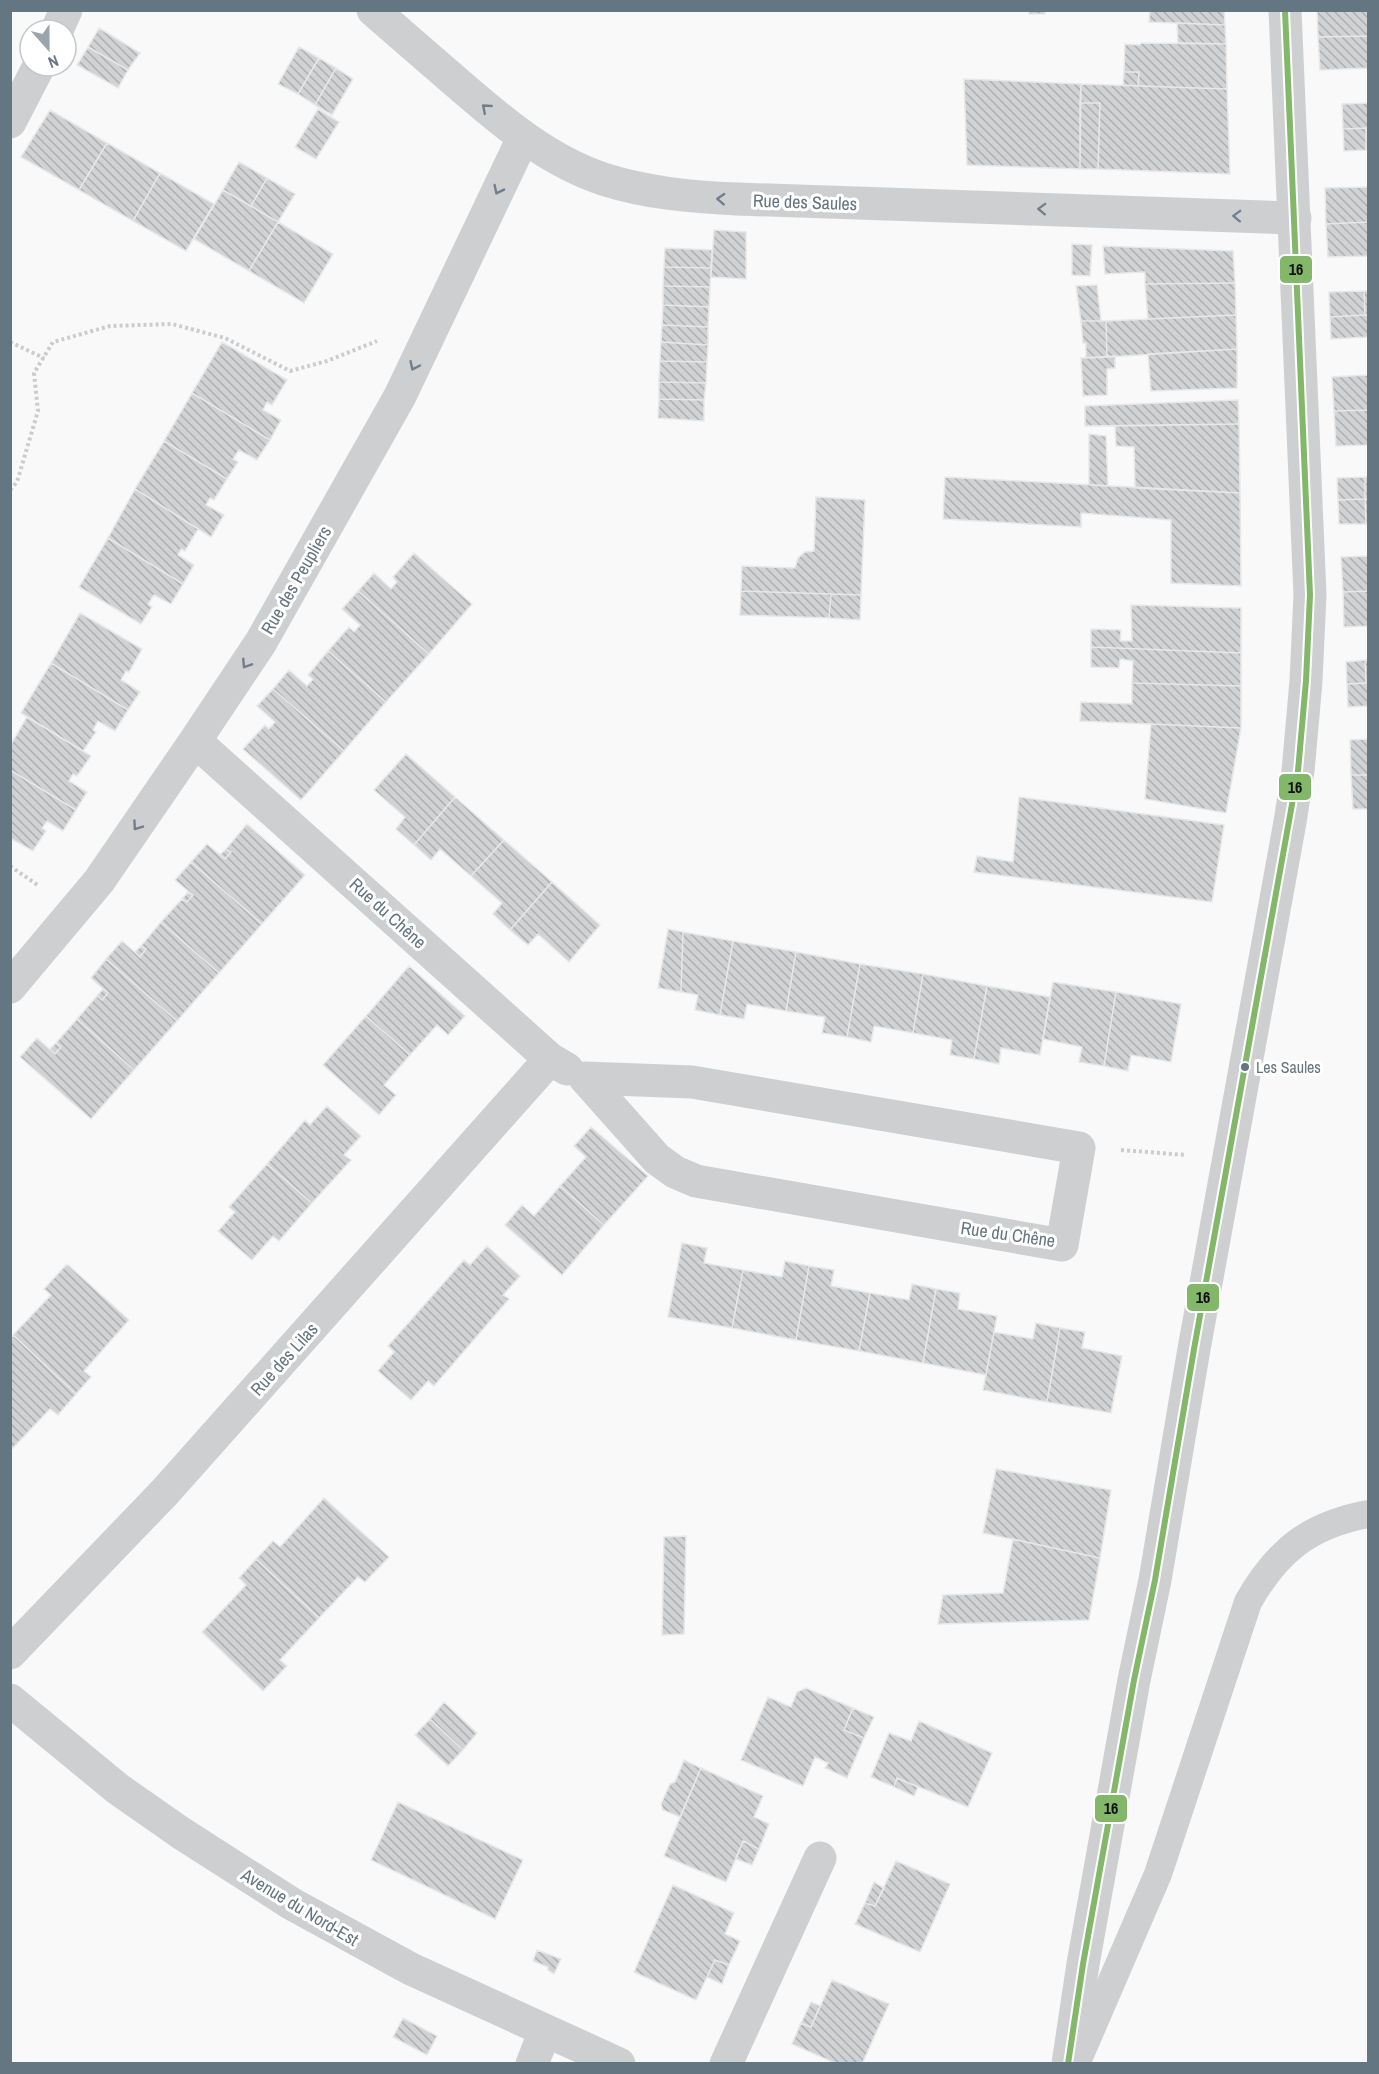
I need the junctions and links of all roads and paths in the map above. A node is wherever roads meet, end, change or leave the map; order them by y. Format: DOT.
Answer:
graph roads {
  1 [pos="373,10"];
  2 [pos="1286,10"];
  3 [pos="33,78"];
  4 [pos="10,122"];
  5 [pos="523,138"];
  6 [pos="1295,218"];
  7 [pos="436,319"];
  8 [pos="10,342"];
  9 [pos="44,358"];
  10 [pos="10,490"];
  11 [pos="195,741"];
  12 [pos="10,987"];
  13 [pos="550,1059"];
  14 [pos="585,1078"];
  15 [pos="1079,1148"];
  16 [pos="1228,1157"];
  17 [pos="1368,1514"];
  18 [pos="10,1653"];
  19 [pos="10,1701"];
  20 [pos="820,1858"];
  21 [pos="545,2031"];
  22 [pos="532,2064"];
  23 [pos="620,2064"];
  24 [pos="726,2064"];
  25 [pos="1068,2064"];
  26 [pos="1076,2064"];
  5 -- 1 [label="street, Rue des Saules, one-way"];
  2 -- 6 [label="street"];
  3 -- 4 [label="street"];
  6 -- 5 [label="street, Rue des Saules, one-way"];
  5 -- 7 [label="street, Rue des Peupliers, one-way"];
  6 -- 16 [label="street"];
  7 -- 9 [label="path"];
  7 -- 11 [label="street, Rue des Peupliers, one-way"];
  8 -- 9 [label="path"];
  9 -- 10 [label="path"];
  11 -- 12 [label="street, Rue des Peupliers, one-way"];
  11 -- 13 [label="street, Rue du Chêne"];
  13 -- 14 [label="street, Rue du Chêne"];
  13 -- 18 [label="street, Rue des Lilas"];
  14 -- 15 [label="street, Rue du Chêne"];
  14 -- 15 [label="street, Rue du Chêne"];
  15 -- 16 [label="path"];
  16 -- 25 [label="street"];
  17 -- 26 [label="lane"];
  19 -- 21 [label="street, Avenue du Nord-Est"];
  20 -- 24 [label="street"];
  21 -- 22 [label="street"];
  21 -- 23 [label="street, Avenue du Nord-Est"];
}
